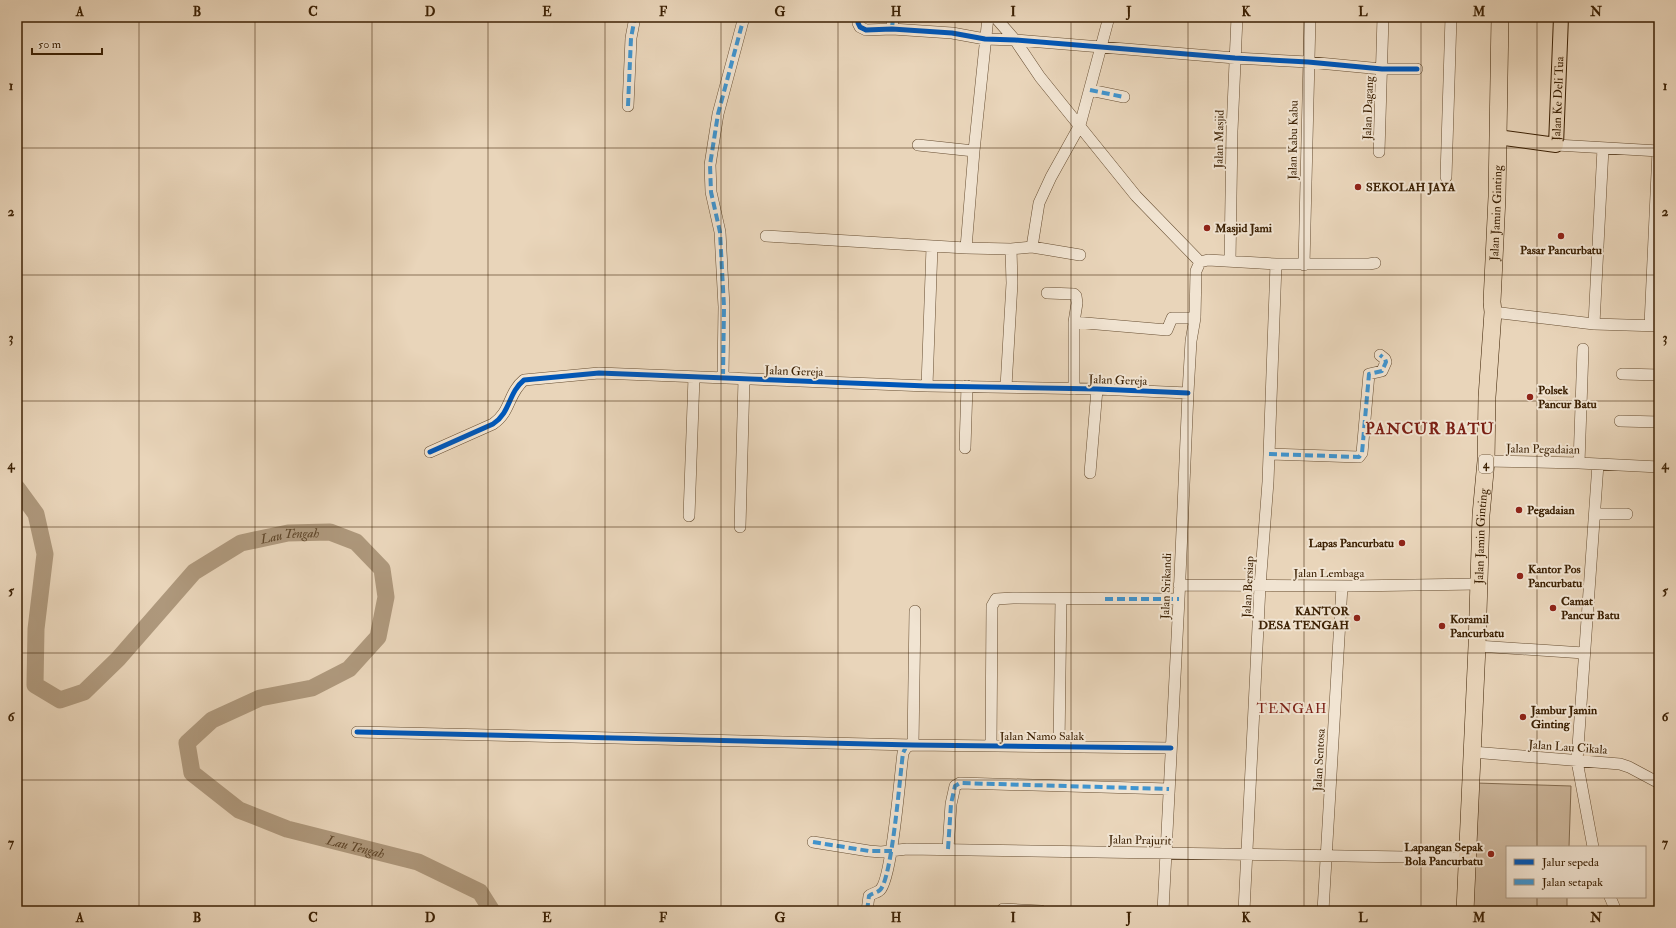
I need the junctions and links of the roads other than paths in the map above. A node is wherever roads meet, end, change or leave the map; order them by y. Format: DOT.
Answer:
graph roads {
  1 [pos="635,17"];
  2 [pos="744,17"];
  3 [pos="859,17"];
  4 [pos="893,17"];
  5 [pos="988,17"];
  6 [pos="995,17"];
  7 [pos="1109,17"];
  8 [pos="1237,17"];
  9 [pos="1310,17"];
  10 [pos="1384,17"];
  11 [pos="1451,17"];
  12 [pos="1500,17"];
  13 [pos="1561,17"];
  14 [pos="892,29"];
  15 [pos="985,39"];
  16 [pos="1015,40"];
  17 [pos="1100,48"];
  18 [pos="1235,58"];
  19 [pos="1308,62"];
  20 [pos="1382,69"];
  21 [pos="1417,69"];
  22 [pos="1090,90"];
  23 [pos="1124,97"];
  24 [pos="628,106"];
  25 [pos="1080,125"];
  26 [pos="1497,137"];
  27 [pos="918,145"];
  28 [pos="1556,145"];
  29 [pos="1603,148"];
  30 [pos="974,151"];
  31 [pos="1659,151"];
  32 [pos="1379,152"];
  33 [pos="1446,177"];
  34 [pos="766,236"];
  35 [pos="932,247"];
  36 [pos="1032,247"];
  37 [pos="966,248"];
  38 [pos="1011,250"];
  39 [pos="1080,255"];
  40 [pos="1230,261"];
  41 [pos="1200,262"];
  42 [pos="1375,263"];
  43 [pos="1276,264"];
  44 [pos="1304,265"];
  45 [pos="1047,294"];
  46 [pos="1493,312"];
  47 [pos="1195,318"];
  48 [pos="1074,322"];
  49 [pos="1594,324"];
  50 [pos="1654,326"];
  51 [pos="1583,349"];
  52 [pos="1380,355"];
  53 [pos="1622,374"];
  54 [pos="1659,375"];
  55 [pos="694,376"];
  56 [pos="723,378"];
  57 [pos="744,379"];
  58 [pos="927,386"];
  59 [pos="967,386"];
  60 [pos="1006,387"];
  61 [pos="1074,389"];
  62 [pos="1097,389"];
  63 [pos="1188,394"];
  64 [pos="1620,421"];
  65 [pos="1659,422"];
  66 [pos="965,448"];
  67 [pos="430,452"];
  68 [pos="1269,454"];
  69 [pos="1486,461"];
  70 [pos="1579,463"];
  71 [pos="1598,464"];
  72 [pos="1659,467"];
  73 [pos="1090,472"];
  74 [pos="1595,514"];
  75 [pos="1627,514"];
  76 [pos="689,516"];
  77 [pos="740,527"];
  78 [pos="1478,584"];
  79 [pos="1179,585"];
  80 [pos="1260,586"];
  81 [pos="1342,586"];
  82 [pos="1061,599"];
  83 [pos="1179,599"];
  84 [pos="915,611"];
  85 [pos="1477,646"];
  86 [pos="1584,653"];
  87 [pos="357,732"];
  88 [pos="913,745"];
  89 [pos="992,746"];
  90 [pos="1059,746"];
  91 [pos="1171,748"];
  92 [pos="1472,752"];
  93 [pos="1577,761"];
  94 [pos="1659,783"];
  95 [pos="1169,789"];
  96 [pos="814,842"];
  97 [pos="1593,846"];
  98 [pos="948,849"];
  99 [pos="892,851"];
  100 [pos="1166,854"];
  101 [pos="1248,854"];
  102 [pos="1327,857"];
  103 [pos="1467,858"];
  104 [pos="1610,898"];
  105 [pos="1003,909"];
  106 [pos="867,911"];
  107 [pos="1041,911"];
  108 [pos="1163,911"];
  109 [pos="1244,911"];
  110 [pos="1323,911"];
  111 [pos="1465,911"];
  112 [pos="1616,911"];
  1 -- 24 [label="street"];
  2 -- 56 [label="street"];
  3 -- 14 [label="street"];
  4 -- 14 [label="street"];
  5 -- 15 [label="street"];
  6 -- 16 [label="street"];
  7 -- 17 [label="street"];
  8 -- 18 [label="street, Jalan Masjid"];
  9 -- 19 [label="street, Jalan Kabu Kabu"];
  10 -- 20 [label="street, Jalan Dagang"];
  11 -- 33 [label="street"];
  12 -- 26 [label="highway, Jalan Jamin Ginting / 4"];
  13 -- 28 [label="main road, Jalan Ke Deli Tua"];
  14 -- 15 [label="street"];
  15 -- 16 [label="street"];
  15 -- 30 [label="street"];
  16 -- 17 [label="street"];
  16 -- 25 [label="street"];
  17 -- 18 [label="street"];
  17 -- 22 [label="street"];
  18 -- 19 [label="street"];
  18 -- 40 [label="street, Jalan Masjid"];
  19 -- 20 [label="street"];
  19 -- 44 [label="street, Jalan Kabu Kabu"];
  20 -- 21 [label="street"];
  20 -- 32 [label="street, Jalan Dagang"];
  22 -- 23 [label="street"];
  22 -- 25 [label="street"];
  25 -- 36 [label="street"];
  25 -- 41 [label="street"];
  26 -- 28 [label="main road, Jalan Ke Deli Tua"];
  26 -- 46 [label="highway, Jalan Jamin Ginting / 4"];
  27 -- 30 [label="street"];
  28 -- 29 [label="street"];
  29 -- 31 [label="street"];
  29 -- 49 [label="street"];
  30 -- 37 [label="street"];
  31 -- 50 [label="street"];
  34 -- 35 [label="street"];
  35 -- 37 [label="street"];
  35 -- 58 [label="street"];
  36 -- 38 [label="street"];
  36 -- 39 [label="street"];
  37 -- 38 [label="street"];
  38 -- 60 [label="street"];
  40 -- 41 [label="street"];
  40 -- 43 [label="street"];
  41 -- 47 [label="street, Jalan Srikandi"];
  42 -- 44 [label="street"];
  43 -- 44 [label="street"];
  43 -- 68 [label="street, Jalan Bersiap"];
  45 -- 48 [label="street"];
  46 -- 49 [label="street"];
  46 -- 69 [label="highway, Jalan Jamin Ginting / 4"];
  47 -- 48 [label="street"];
  47 -- 63 [label="street, Jalan Srikandi"];
  48 -- 61 [label="street"];
  49 -- 50 [label="street"];
  51 -- 70 [label="street"];
  52 -- 68 [label="street"];
  53 -- 54 [label="street"];
  55 -- 56 [label="street, Jalan Gereja"];
  55 -- 67 [label="street, Jalan Gereja"];
  55 -- 76 [label="street"];
  56 -- 57 [label="street, Jalan Gereja"];
  57 -- 58 [label="street, Jalan Gereja"];
  57 -- 77 [label="street"];
  58 -- 59 [label="street, Jalan Gereja"];
  59 -- 60 [label="street, Jalan Gereja"];
  59 -- 66 [label="street"];
  60 -- 61 [label="street, Jalan Gereja"];
  61 -- 62 [label="street, Jalan Gereja"];
  62 -- 63 [label="street, Jalan Gereja"];
  62 -- 73 [label="street"];
  63 -- 79 [label="street, Jalan Srikandi"];
  64 -- 65 [label="street"];
  68 -- 80 [label="street, Jalan Bersiap"];
  69 -- 70 [label="street, Jalan Pegadaian"];
  69 -- 78 [label="highway, Jalan Jamin Ginting / 4"];
  70 -- 71 [label="street, Jalan Pegadaian"];
  71 -- 72 [label="street, Jalan Pegadaian"];
  71 -- 74 [label="street"];
  74 -- 75 [label="street"];
  74 -- 86 [label="street"];
  78 -- 81 [label="street, Jalan Lembaga"];
  78 -- 85 [label="highway, Jalan Jamin Ginting / 4"];
  79 -- 80 [label="street, Jalan Lembaga"];
  79 -- 83 [label="street, Jalan Srikandi"];
  80 -- 81 [label="street, Jalan Lembaga"];
  80 -- 101 [label="street, Jalan Bersiap"];
  81 -- 102 [label="street, Jalan Sentosa"];
  82 -- 83 [label="street"];
  82 -- 89 [label="street"];
  82 -- 90 [label="street"];
  83 -- 91 [label="street, Jalan Srikandi"];
  84 -- 88 [label="street"];
  85 -- 86 [label="street"];
  85 -- 92 [label="highway, Jalan Jamin Ginting / 4"];
  86 -- 93 [label="street"];
  87 -- 88 [label="street, Jalan Namo Salak"];
  88 -- 89 [label="street, Jalan Namo Salak"];
  88 -- 99 [label="street"];
  89 -- 90 [label="street, Jalan Namo Salak"];
  90 -- 91 [label="street, Jalan Namo Salak"];
  91 -- 95 [label="street, Jalan Srikandi"];
  92 -- 93 [label="street, Jalan Lau Cikala"];
  92 -- 103 [label="highway, Jalan Jamin Ginting / 4"];
  93 -- 94 [label="street, Jalan Lau Cikala"];
  93 -- 97 [label="street"];
  95 -- 98 [label="street"];
  95 -- 100 [label="street, Jalan Srikandi"];
  96 -- 99 [label="street, Jalan Prajurit"];
  98 -- 99 [label="street, Jalan Prajurit"];
  98 -- 100 [label="street, Jalan Prajurit"];
  99 -- 106 [label="street"];
  100 -- 101 [label="street, Jalan Prajurit"];
  100 -- 108 [label="street, Jalan Srikandi"];
  101 -- 102 [label="street, Jalan Prajurit"];
  101 -- 109 [label="street, Jalan Bersiap"];
  102 -- 103 [label="street, Jalan Prajurit"];
  102 -- 110 [label="street, Jalan Sentosa"];
  103 -- 111 [label="highway, Jalan Jamin Ginting / 4"];
  104 -- 112 [label="street"];
  105 -- 107 [label="street"];
}
